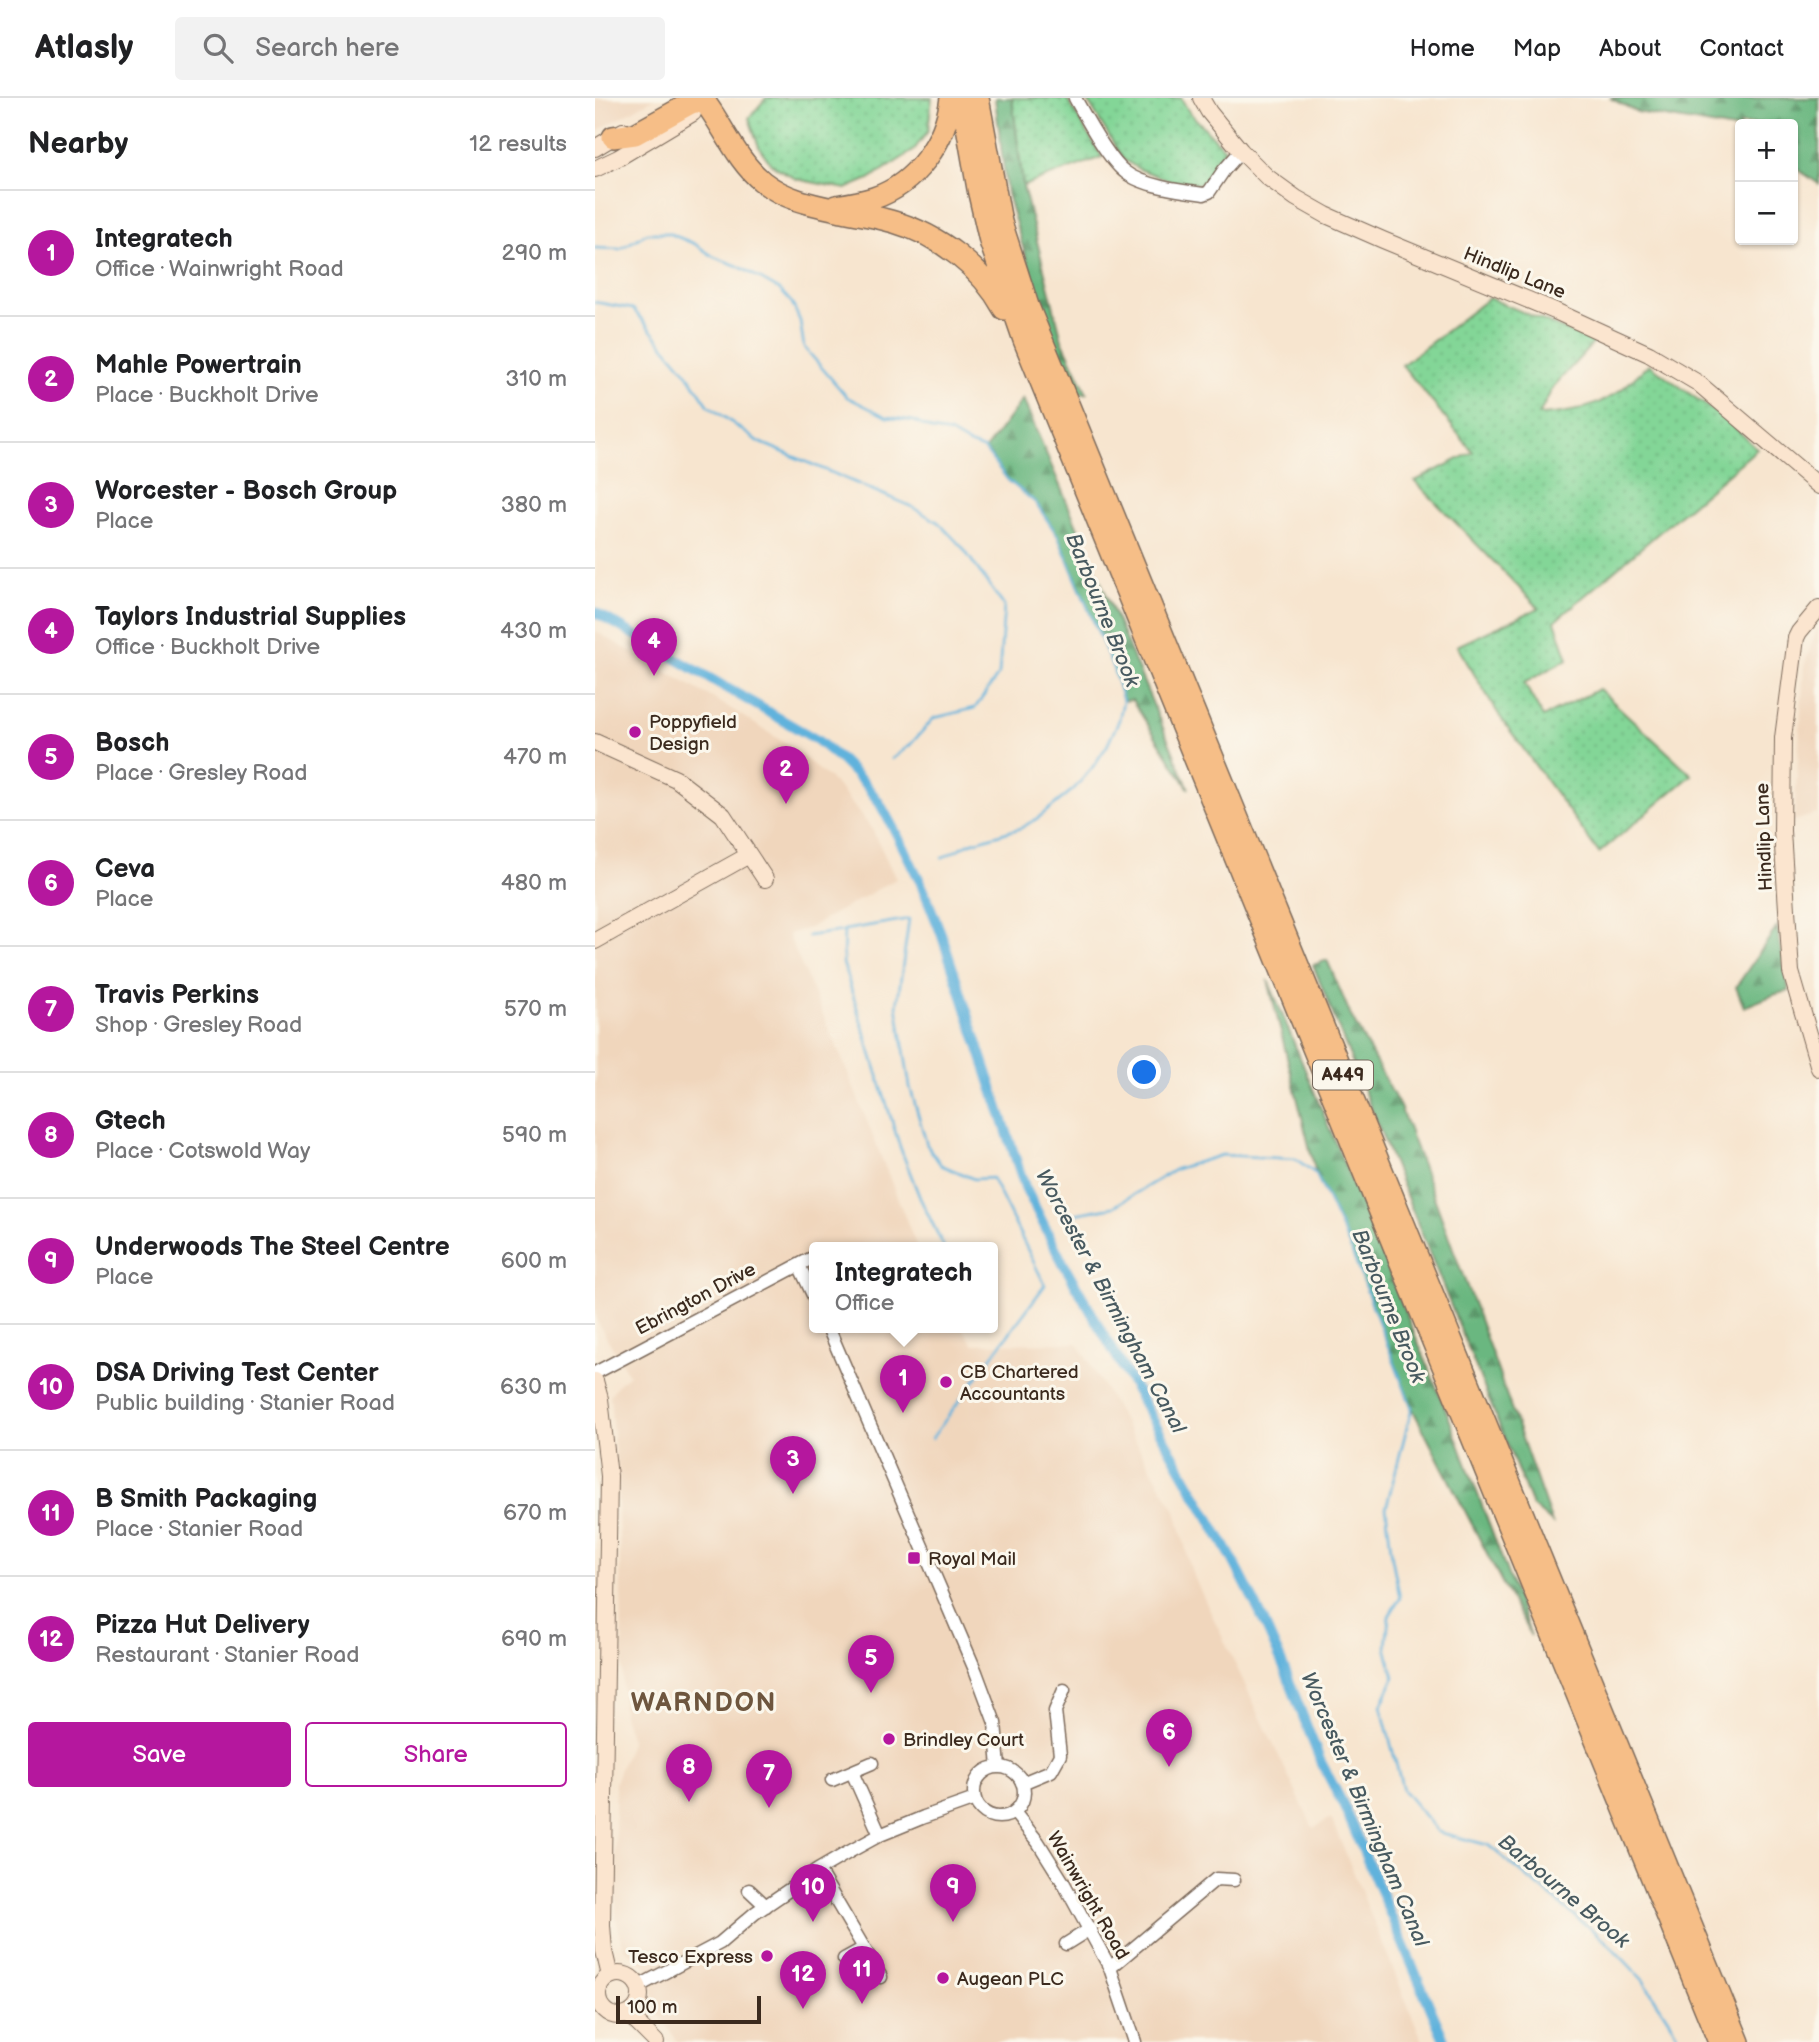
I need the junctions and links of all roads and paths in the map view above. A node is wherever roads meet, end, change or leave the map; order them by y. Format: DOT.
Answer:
graph roads {
  1 [pos="680,98"];
  2 [pos="951,98"];
  3 [pos="962,98"];
  4 [pos="978,98"];
  5 [pos="1075,98"];
  6 [pos="1201,98"];
  7 [pos="706,101"];
  8 [pos="604,142"];
  9 [pos="1241,151"];
  10 [pos="595,169"];
  11 [pos="827,208"];
  12 [pos="1024,340"];
  13 [pos="1819,486"];
  14 [pos="1819,608"];
  15 [pos="595,742"];
  16 [pos="749,855"];
  17 [pos="765,879"];
  18 [pos="595,942"];
  19 [pos="1819,1068"];
  20 [pos="809,1260"];
  21 [pos="799,1265"];
  22 [pos="809,1286"];
  23 [pos="831,1333"];
  24 [pos="595,1373"];
  25 [pos="595,1381"];
  26 [pos="1064,1690"];
  27 [pos="872,1763"];
  28 [pos="999,1767"];
  29 [pos="852,1772"];
  30 [pos="832,1780"];
  31 [pos="1022,1783"];
  32 [pos="975,1799"];
  33 [pos="1014,1812"];
  34 [pos="880,1835"];
  35 [pos="818,1870"];
  36 [pos="1234,1880"];
  37 [pos="749,1890"];
  38 [pos="766,1906"];
  39 [pos="1090,1930"];
  40 [pos="1066,1944"];
  41 [pos="864,1948"];
  42 [pos="844,1959"];
  43 [pos="1110,1968"];
  44 [pos="610,1976"];
  45 [pos="881,1977"];
  46 [pos="639,1986"];
  47 [pos="598,2008"];
  48 [pos="629,2015"];
  49 [pos="656,2042"];
  50 [pos="1135,2042"];
  51 [pos="1719,2042"];
  52 [pos="1739,2042"];
  1 -- 8 [label="street"];
  2 -- 11 [label="highway"];
  3 -- 12 [label="highway, A449"];
  4 -- 52 [label="highway, A449"];
  5 -- 9 [label="street"];
  6 -- 9 [label="street, Hindlip Lane"];
  7 -- 8 [label="highway"];
  7 -- 10 [label="street"];
  7 -- 11 [label="highway"];
  9 -- 13 [label="street, Hindlip Lane"];
  11 -- 12 [label="highway"];
  12 -- 51 [label="highway, A449"];
  14 -- 19 [label="street, Hindlip Lane"];
  15 -- 16 [label="street"];
  16 -- 17 [label="street"];
  16 -- 18 [label="street"];
  20 -- 21 [label="street, Ebrington Drive"];
  21 -- 22 [label="street"];
  21 -- 24 [label="street, Ebrington Drive"];
  23 -- 28 [label="street"];
  25 -- 44 [label="street"];
  26 -- 31 [label="street"];
  27 -- 29 [label="street"];
  28 -- 31 [label="street"];
  28 -- 32 [label="street"];
  29 -- 30 [label="street"];
  29 -- 34 [label="street"];
  31 -- 33 [label="street"];
  32 -- 33 [label="street"];
  32 -- 34 [label="street"];
  33 -- 39 [label="street, Wainwright Road"];
  34 -- 35 [label="street"];
  35 -- 38 [label="street"];
  35 -- 41 [label="street"];
  36 -- 43 [label="street"];
  37 -- 38 [label="street"];
  38 -- 46 [label="street"];
  39 -- 40 [label="street"];
  39 -- 43 [label="street, Wainwright Road"];
  41 -- 42 [label="street"];
  41 -- 45 [label="street"];
  43 -- 50 [label="street, Wainwright Road"];
  44 -- 46 [label="street"];
  44 -- 47 [label="street"];
  46 -- 48 [label="street"];
  47 -- 48 [label="street"];
  48 -- 49 [label="street"];
}
